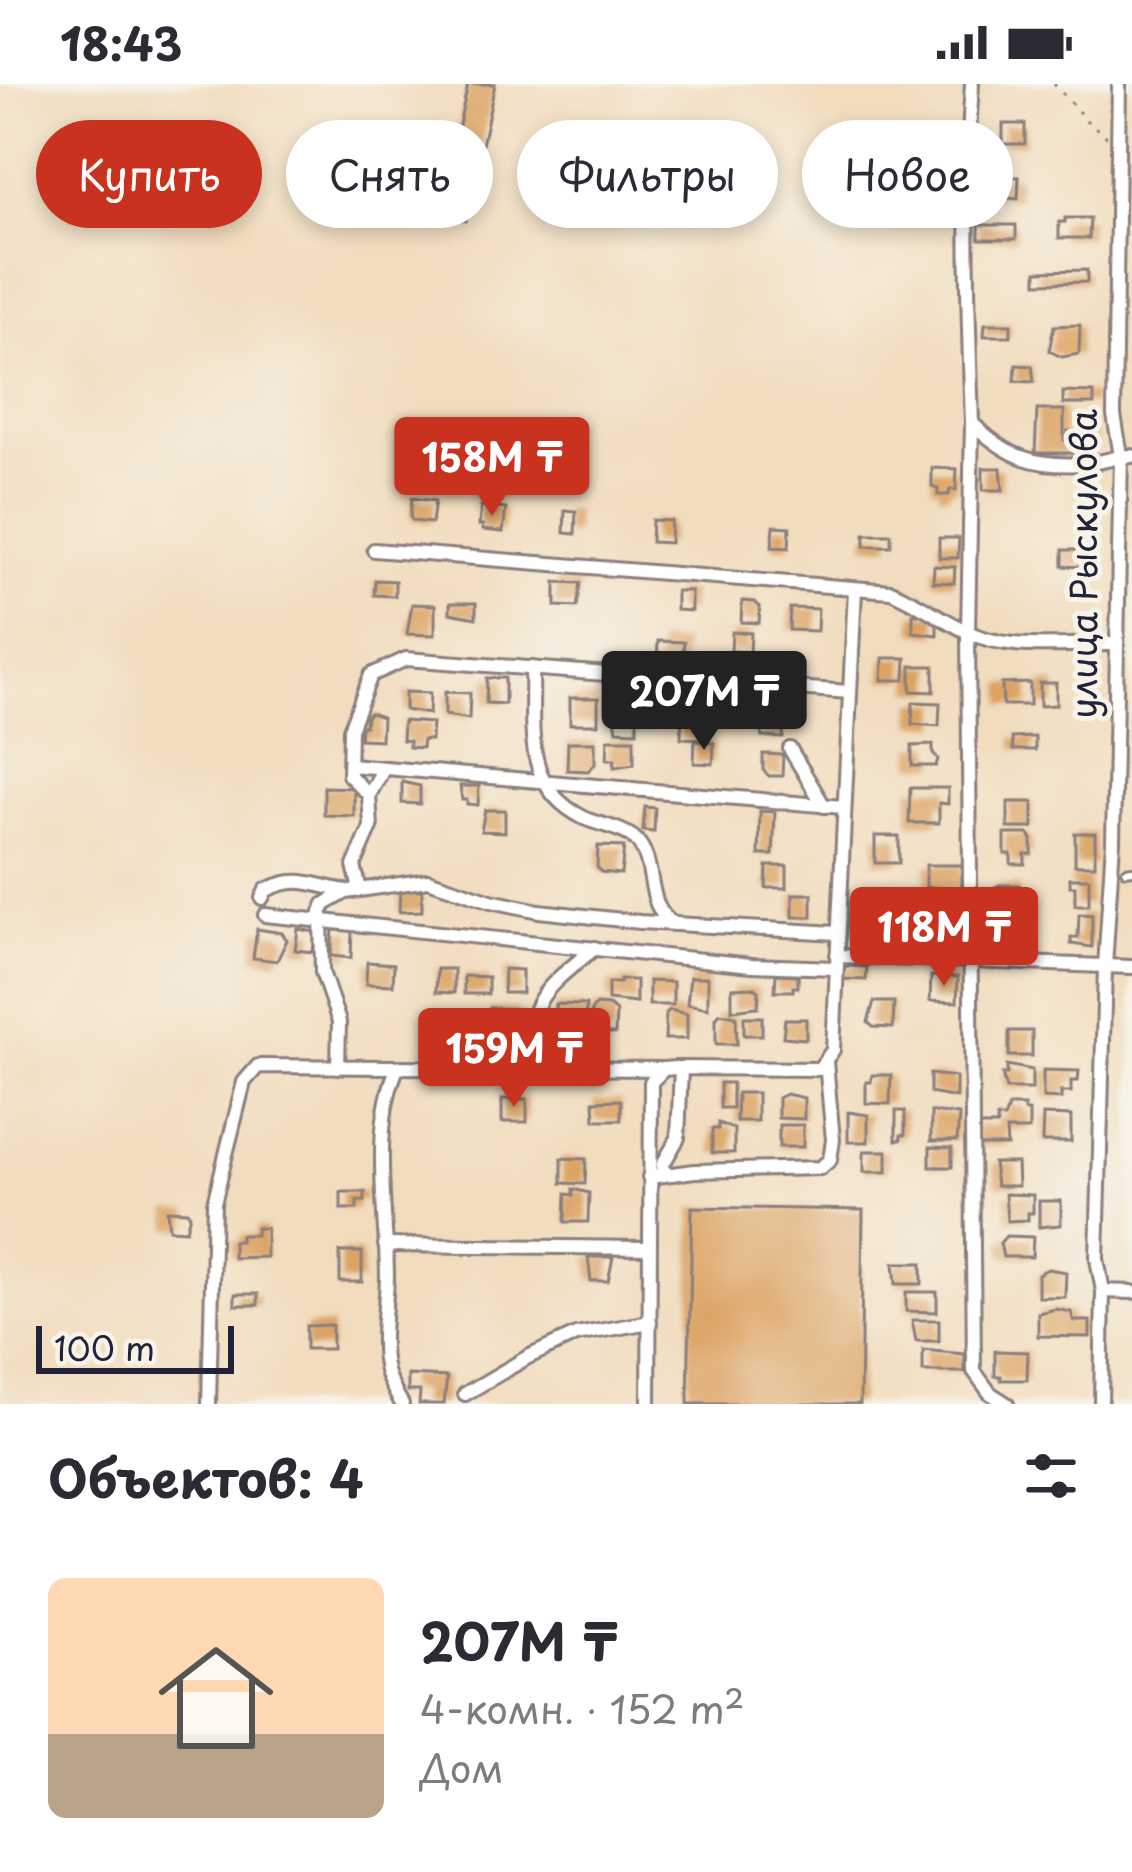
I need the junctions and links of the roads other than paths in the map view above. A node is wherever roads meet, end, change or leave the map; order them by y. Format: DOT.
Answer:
graph roads {
  1 [pos="972,84"];
  2 [pos="1119,84"];
  3 [pos="972,423"];
  4 [pos="1126,456"];
  5 [pos="374,550"];
  6 [pos="855,589"];
  7 [pos="968,632"];
  8 [pos="1115,644"];
  9 [pos="532,668"];
  10 [pos="849,692"];
  11 [pos="790,749"];
  12 [pos="350,765"];
  13 [pos="384,768"];
  14 [pos="544,784"];
  15 [pos="369,795"];
  16 [pos="824,806"];
  17 [pos="842,807"];
  18 [pos="1123,871"];
  19 [pos="353,890"];
  20 [pos="262,898"];
  21 [pos="266,915"];
  22 [pos="322,922"];
  23 [pos="675,924"];
  24 [pos="837,933"];
  25 [pos="595,948"];
  26 [pos="837,962"];
  27 [pos="972,962"];
  28 [pos="1105,967"];
  29 [pos="1132,967"];
  30 [pos="826,1062"];
  31 [pos="338,1066"];
  32 [pos="398,1067"];
  33 [pos="538,1068"];
  34 [pos="681,1068"];
  35 [pos="664,1069"];
  36 [pos="656,1176"];
  37 [pos="385,1245"];
  38 [pos="649,1248"];
  39 [pos="1103,1292"];
  40 [pos="1132,1292"];
  41 [pos="650,1322"];
  42 [pos="465,1394"];
  43 [pos="1097,1403"];
  44 [pos="208,1404"];
  45 [pos="402,1404"];
  46 [pos="649,1404"];
  47 [pos="1007,1404"];
  1 -- 3 [label="street"];
  2 -- 4 [label="street, улица Рыскулова"];
  3 -- 4 [label="street"];
  3 -- 7 [label="street"];
  4 -- 8 [label="street, улица Рыскулова"];
  5 -- 6 [label="street"];
  6 -- 7 [label="street"];
  6 -- 10 [label="street"];
  7 -- 8 [label="street"];
  7 -- 27 [label="street"];
  8 -- 18 [label="street, улица Рыскулова"];
  9 -- 10 [label="street"];
  9 -- 12 [label="street"];
  9 -- 14 [label="street"];
  10 -- 17 [label="street"];
  11 -- 16 [label="street"];
  12 -- 13 [label="street"];
  12 -- 15 [label="street"];
  13 -- 14 [label="street"];
  13 -- 15 [label="street"];
  14 -- 16 [label="street"];
  14 -- 23 [label="street"];
  15 -- 19 [label="street"];
  16 -- 17 [label="street"];
  17 -- 24 [label="street"];
  18 -- 28 [label="street, улица Рыскулова"];
  19 -- 20 [label="street"];
  19 -- 22 [label="street"];
  19 -- 23 [label="street"];
  21 -- 22 [label="street"];
  22 -- 25 [label="street"];
  22 -- 31 [label="street"];
  23 -- 24 [label="street"];
  24 -- 26 [label="street"];
  25 -- 26 [label="street"];
  25 -- 33 [label="street"];
  26 -- 27 [label="street"];
  26 -- 30 [label="street"];
  27 -- 28 [label="street"];
  27 -- 47 [label="street"];
  28 -- 29 [label="street"];
  28 -- 39 [label="street, улица Рыскулова"];
  30 -- 34 [label="street"];
  30 -- 36 [label="street"];
  31 -- 32 [label="street"];
  31 -- 44 [label="street"];
  32 -- 33 [label="street"];
  32 -- 37 [label="street"];
  33 -- 35 [label="street"];
  34 -- 35 [label="street"];
  34 -- 36 [label="street"];
  35 -- 36 [label="street"];
  36 -- 38 [label="street"];
  37 -- 38 [label="street"];
  37 -- 45 [label="street"];
  38 -- 41 [label="street"];
  39 -- 40 [label="street"];
  39 -- 43 [label="street, улица Рыскулова"];
  41 -- 42 [label="street"];
  41 -- 46 [label="street"];
}
